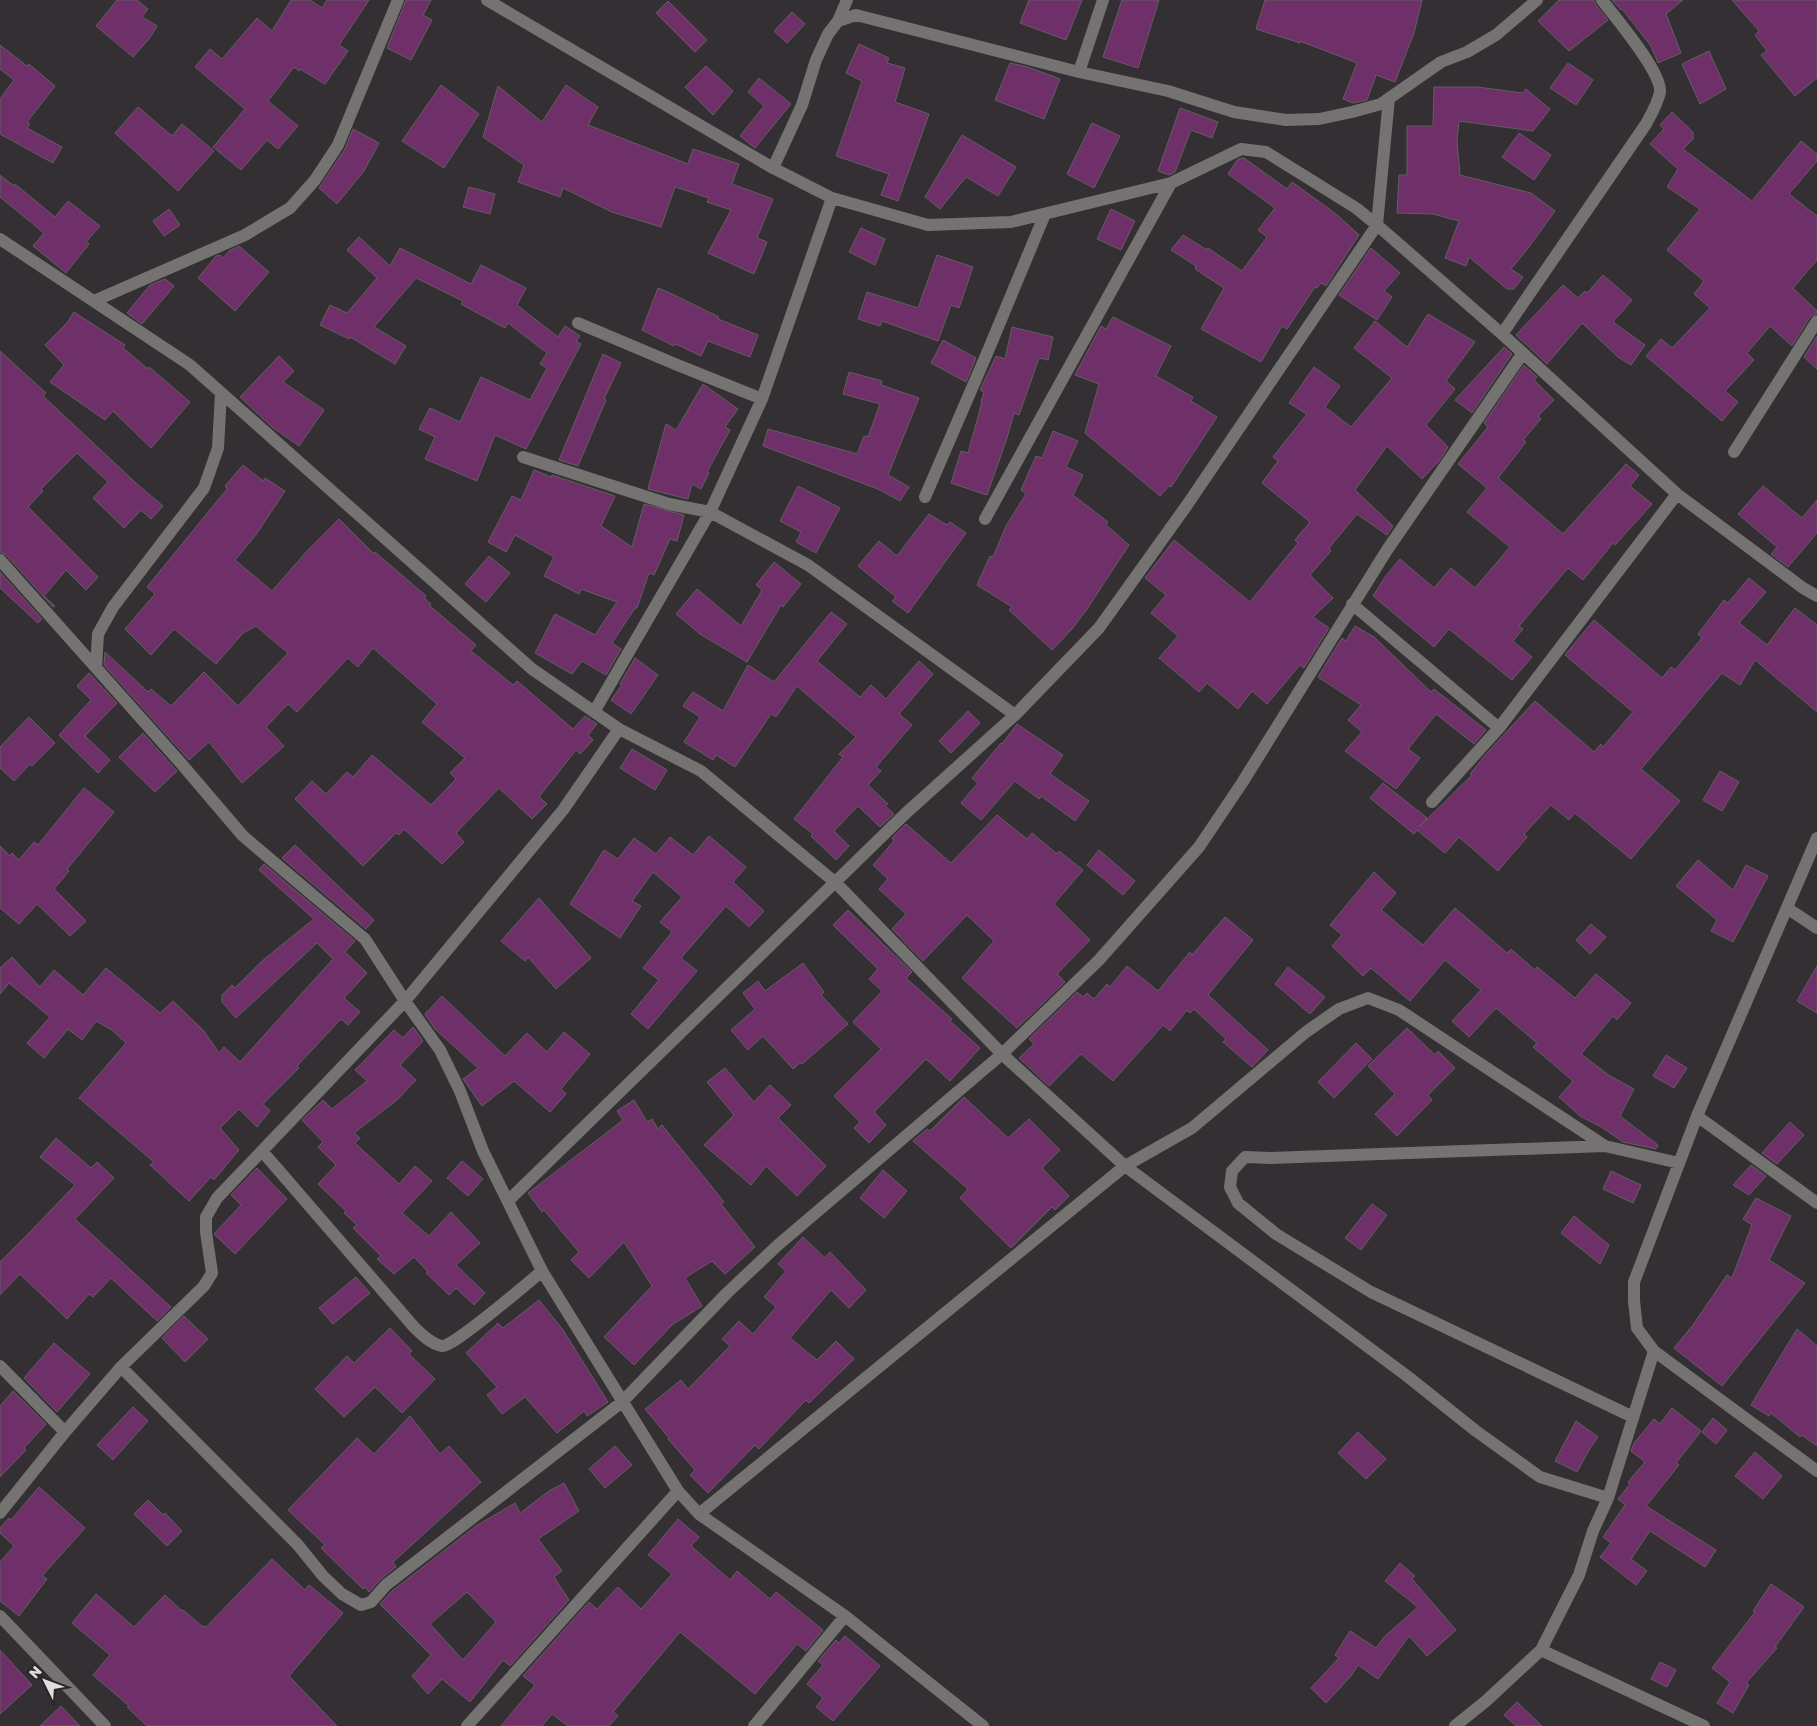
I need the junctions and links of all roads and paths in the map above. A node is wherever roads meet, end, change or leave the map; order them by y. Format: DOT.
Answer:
graph roads {
  1 [pos="398,0"];
  2 [pos="488,0"];
  3 [pos="847,0"];
  4 [pos="1103,0"];
  5 [pos="1537,0"];
  6 [pos="1602,0"];
  7 [pos="838,21"];
  8 [pos="1079,72"];
  9 [pos="1389,98"];
  10 [pos="772,168"];
  11 [pos="1171,183"];
  12 [pos="832,198"];
  13 [pos="1045,214"];
  14 [pos="1377,225"];
  15 [pos="0,239"];
  16 [pos="94,301"];
  17 [pos="1817,321"];
  18 [pos="578,323"];
  19 [pos="1502,334"];
  20 [pos="1523,354"];
  21 [pos="221,393"];
  22 [pos="762,399"];
  23 [pos="1734,452"];
  24 [pos="523,457"];
  25 [pos="1677,494"];
  26 [pos="925,497"];
  27 [pos="710,512"];
  28 [pos="985,519"];
  29 [pos="0,560"];
  30 [pos="1817,596"];
  31 [pos="1352,604"];
  32 [pos="96,668"];
  33 [pos="594,712"];
  34 [pos="1015,715"];
  35 [pos="1499,728"];
  36 [pos="619,729"];
  37 [pos="1432,802"];
  38 [pos="1817,838"];
  39 [pos="836,883"];
  40 [pos="1788,908"];
  41 [pos="1817,928"];
  42 [pos="405,1001"];
  43 [pos="1002,1054"];
  44 [pos="1697,1116"];
  45 [pos="1605,1146"];
  46 [pos="262,1151"];
  47 [pos="1679,1163"];
  48 [pos="1125,1166"];
  49 [pos="508,1201"];
  50 [pos="1817,1203"];
  51 [pos="542,1271"];
  52 [pos="1654,1351"];
  53 [pos="0,1366"];
  54 [pos="122,1367"];
  55 [pos="622,1402"];
  56 [pos="1633,1417"];
  57 [pos="65,1432"];
  58 [pos="1817,1471"];
  59 [pos="678,1491"];
  60 [pos="1608,1498"];
  61 [pos="0,1513"];
  62 [pos="699,1514"];
  63 [pos="0,1616"];
  64 [pos="846,1616"];
  65 [pos="1542,1650"];
  66 [pos="105,1726"];
  67 [pos="466,1726"];
  68 [pos="754,1726"];
  69 [pos="982,1726"];
  70 [pos="1455,1726"];
  71 [pos="1704,1726"];
  1 -- 16 [label="street"];
  2 -- 10 [label="street"];
  3 -- 7 [label="street"];
  4 -- 8 [label="street"];
  5 -- 9 [label="street"];
  6 -- 19 [label="street"];
  7 -- 8 [label="street"];
  7 -- 10 [label="street"];
  8 -- 9 [label="street"];
  9 -- 14 [label="street"];
  10 -- 12 [label="street"];
  11 -- 13 [label="street"];
  11 -- 14 [label="street"];
  11 -- 28 [label="street"];
  12 -- 13 [label="street"];
  12 -- 22 [label="street"];
  13 -- 26 [label="street"];
  14 -- 19 [label="street"];
  14 -- 34 [label="street"];
  15 -- 16 [label="street"];
  16 -- 21 [label="street"];
  17 -- 23 [label="street"];
  18 -- 22 [label="street"];
  19 -- 20 [label="street"];
  20 -- 25 [label="street"];
  20 -- 31 [label="street"];
  21 -- 32 [label="street"];
  21 -- 33 [label="street"];
  22 -- 27 [label="street"];
  24 -- 27 [label="street"];
  25 -- 30 [label="street"];
  25 -- 35 [label="street"];
  27 -- 33 [label="street"];
  27 -- 34 [label="street"];
  29 -- 32 [label="street"];
  31 -- 35 [label="street"];
  31 -- 43 [label="street"];
  32 -- 42 [label="street"];
  33 -- 36 [label="street"];
  34 -- 39 [label="street"];
  35 -- 37 [label="street"];
  36 -- 39 [label="street"];
  36 -- 42 [label="street"];
  38 -- 40 [label="street"];
  39 -- 43 [label="street"];
  39 -- 49 [label="street"];
  40 -- 41 [label="street"];
  40 -- 44 [label="street"];
  42 -- 46 [label="street"];
  42 -- 49 [label="street"];
  43 -- 48 [label="street"];
  43 -- 55 [label="street"];
  44 -- 47 [label="street"];
  44 -- 50 [label="street"];
  45 -- 47 [label="street"];
  45 -- 48 [label="street"];
  45 -- 56 [label="street"];
  46 -- 51 [label="street"];
  46 -- 54 [label="street"];
  47 -- 52 [label="street"];
  48 -- 60 [label="street"];
  48 -- 62 [label="street"];
  49 -- 51 [label="street"];
  51 -- 55 [label="street"];
  52 -- 56 [label="street"];
  52 -- 58 [label="street"];
  53 -- 57 [label="street"];
  54 -- 55 [label="street"];
  54 -- 57 [label="street"];
  55 -- 59 [label="street"];
  56 -- 60 [label="street"];
  57 -- 61 [label="street"];
  59 -- 62 [label="street"];
  59 -- 67 [label="street"];
  60 -- 65 [label="street"];
  62 -- 64 [label="street"];
  63 -- 66 [label="street"];
  64 -- 68 [label="street"];
  64 -- 69 [label="street"];
  65 -- 70 [label="street"];
  65 -- 71 [label="street"];
}
